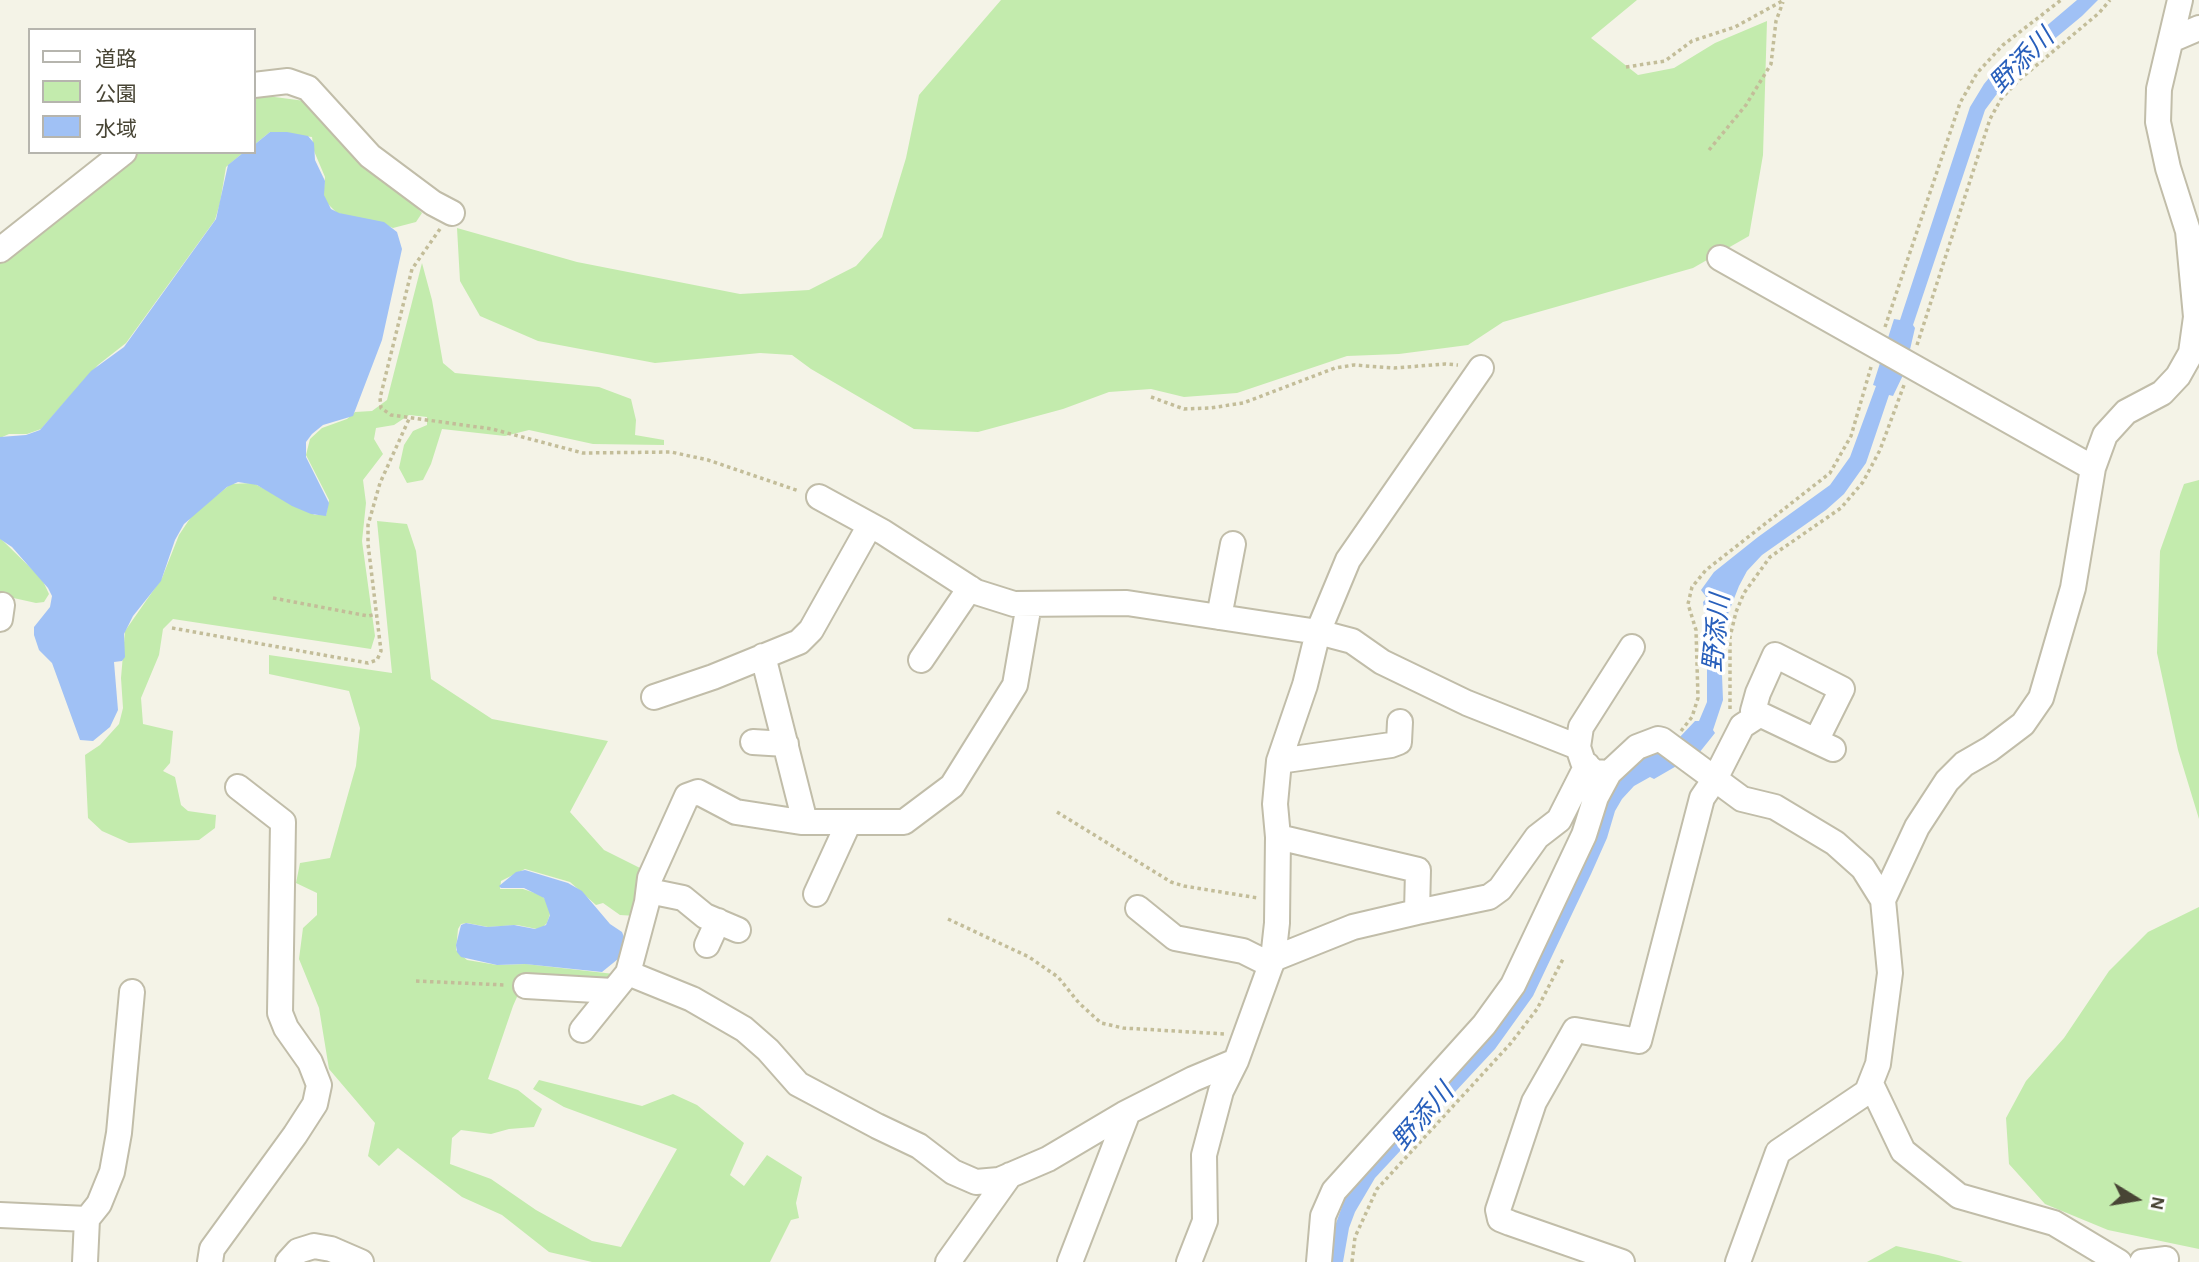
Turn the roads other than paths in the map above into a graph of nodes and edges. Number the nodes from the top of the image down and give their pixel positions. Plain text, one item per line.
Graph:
1 (2180, 0) edge
2 (2199, 28) edge
3 (2171, 40) junction
4 (256, 85) edge
5 (121, 154) edge
6 (452, 213) road end
7 (0, 250) edge
8 (1720, 258) dead end
9 (1481, 368) road end
10 (2093, 468) junction
11 (819, 497) road end
12 (870, 525) junction
13 (1233, 544) dead end
14 (970, 588) junction
15 (1029, 604) junction
16 (1219, 617) junction
17 (1318, 632) junction
18 (1632, 648) dead end
19 (763, 656) junction
20 (922, 660) dead end
21 (654, 697) dead end
22 (1759, 715) junction
23 (1405, 736) dead end
24 (753, 742) dead end
25 (786, 744) junction
26 (1279, 761) junction
27 (1591, 762) junction
28 (1714, 779) junction
29 (238, 787) dead end
30 (805, 822) junction
31 (849, 822) junction
32 (1278, 837) junction
33 (649, 891) junction
34 (816, 894) dead end
35 (1883, 900) junction
36 (1138, 908) dead end
37 (1417, 912) junction
38 (707, 945) dead end
39 (1272, 962) junction
40 (621, 982) junction
41 (526, 986) road end
42 (132, 992) dead end
43 (582, 1030) dead end
44 (1236, 1061) junction
45 (1871, 1084) junction
46 (1128, 1112) junction
47 (1005, 1178) junction
48 (0, 1215) edge
49 (87, 1219) junction
50 (85, 1262) edge
51 (210, 1262) edge
52 (288, 1262) edge
53 (361, 1262) edge
54 (948, 1262) edge
55 (1070, 1262) edge
56 (1189, 1262) edge
57 (1318, 1262) edge
58 (1622, 1262) edge
59 (1738, 1262) edge
60 (2119, 1262) edge

1 - 3 street
2 - 3 street
3 - 10 street
4 - 6 street
5 - 7 street
8 - 10 street
9 - 17 street
10 - 35 street
11 - 12 street
12 - 14 street
12 - 19 street
13 - 16 street
14 - 15 street
14 - 20 street
15 - 16 street
15 - 31 street
16 - 17 street
17 - 26 street
17 - 27 street
18 - 27 street
19 - 21 street
19 - 25 street
22 - 22 street
22 - 28 street
23 - 26 street
24 - 25 street
25 - 30 street
26 - 32 street
27 - 28 street
27 - 37 street
27 - 57 street
28 - 35 street
28 - 58 street
29 - 51 street
30 - 31 street
30 - 33 street
31 - 34 street
32 - 37 street
32 - 39 street
33 - 38 street
33 - 40 street
35 - 45 street
36 - 39 street
37 - 39 street
39 - 44 street
40 - 41 street
40 - 43 street
40 - 47 street
42 - 49 street
44 - 46 street
44 - 56 street
45 - 59 street
45 - 60 street
46 - 47 street
46 - 55 street
47 - 54 street
48 - 49 street
49 - 50 street
52 - 53 street

